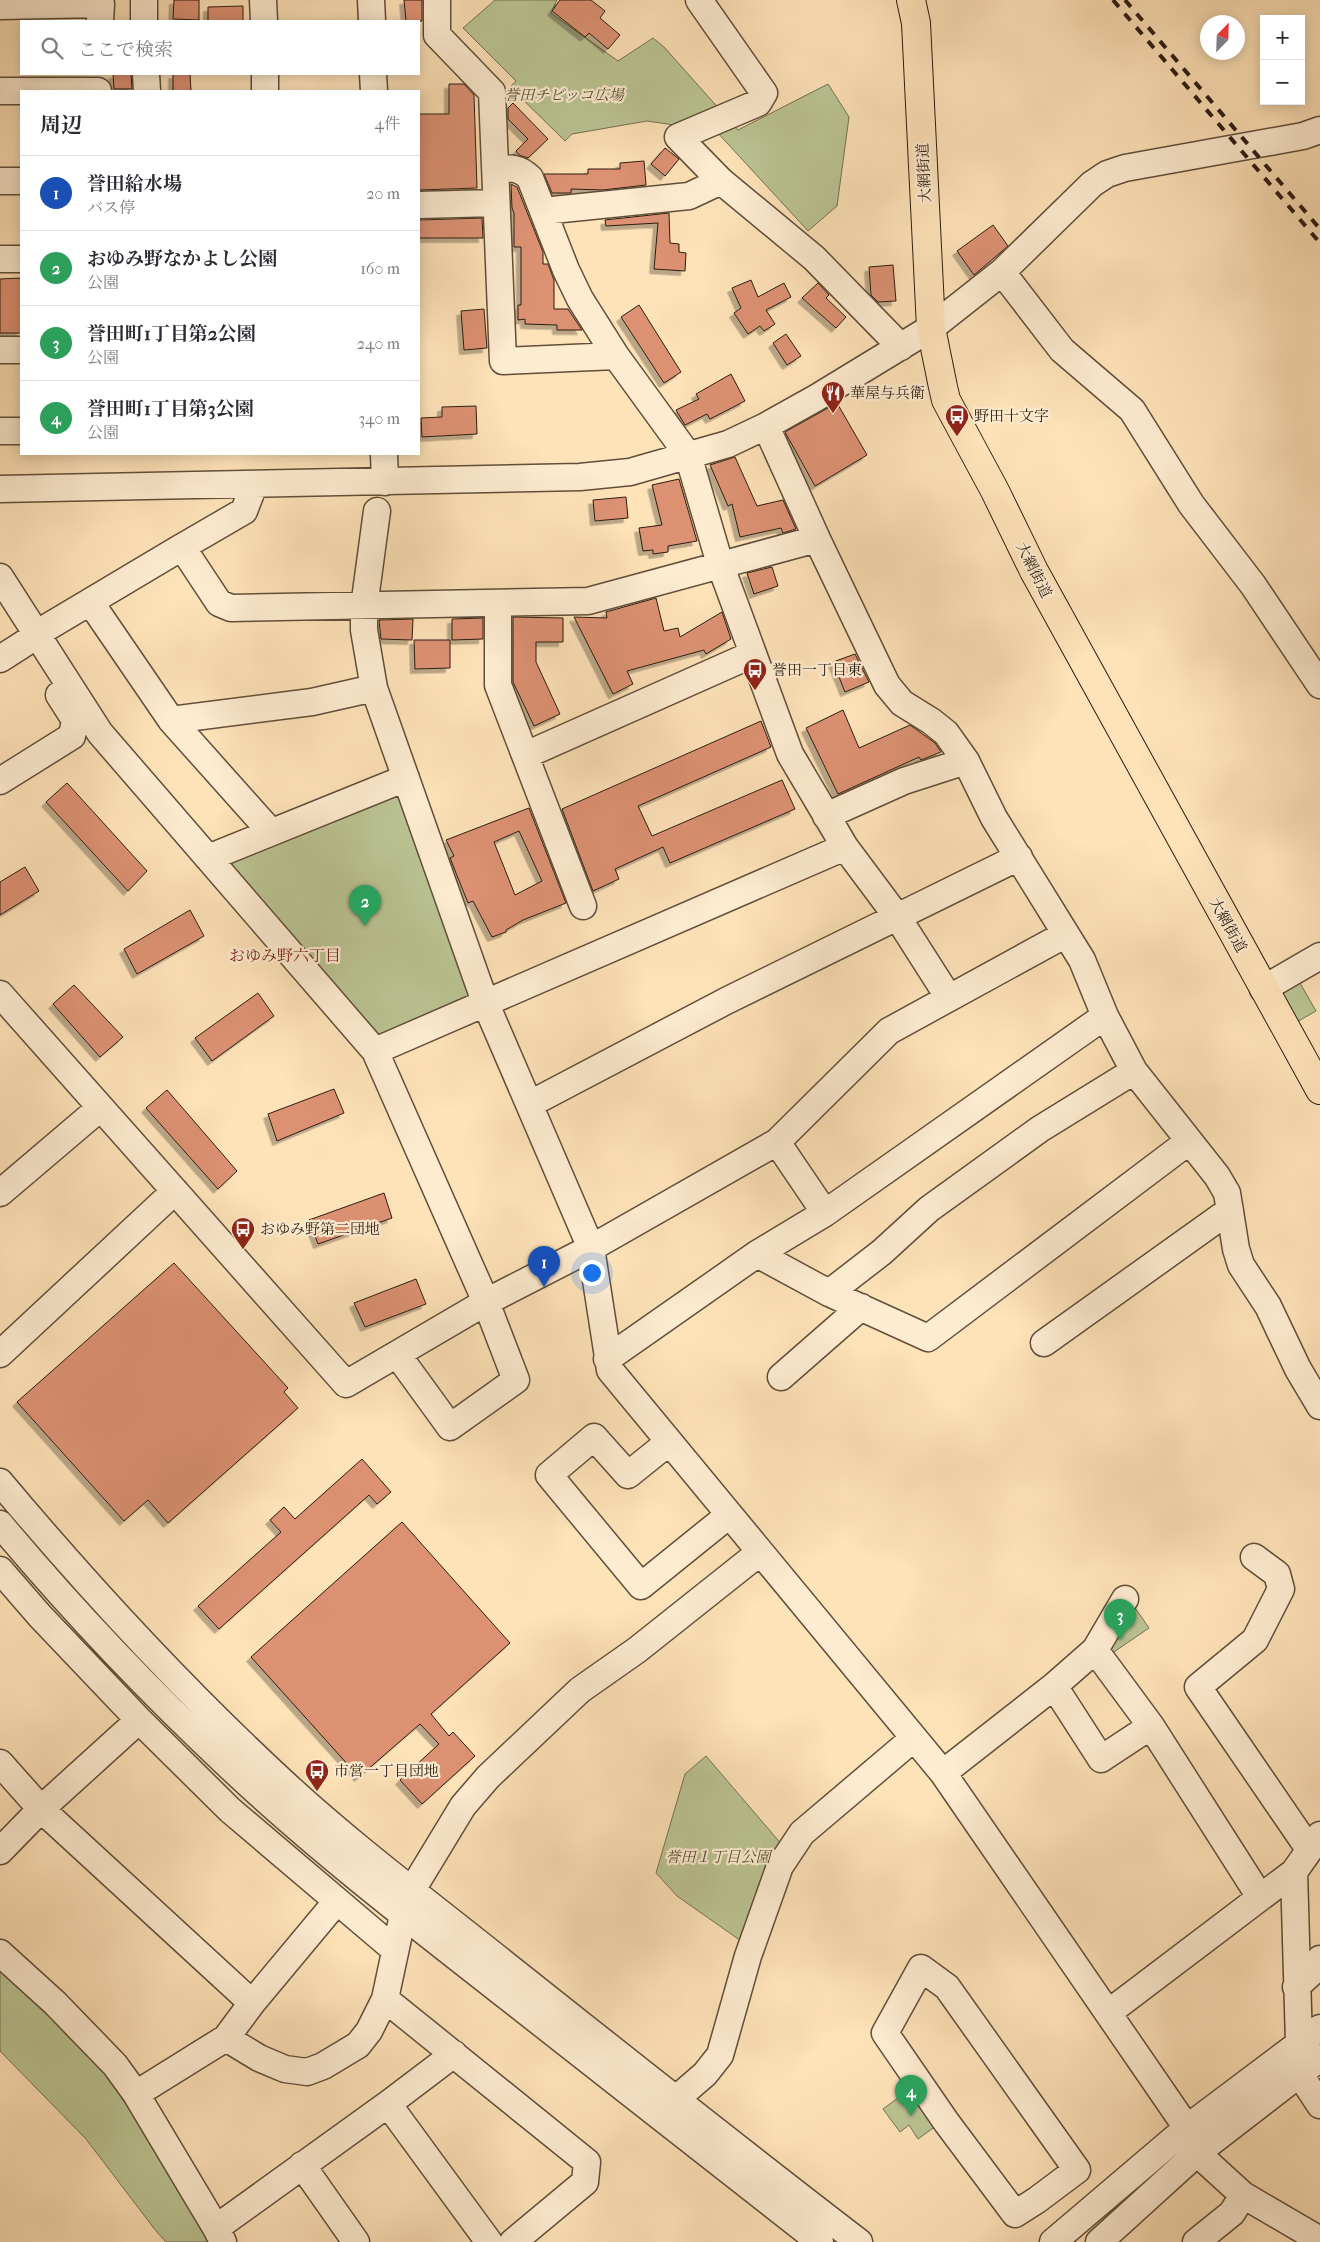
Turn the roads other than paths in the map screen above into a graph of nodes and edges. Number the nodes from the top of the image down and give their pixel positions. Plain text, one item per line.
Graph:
1 (144, 0) edge
2 (264, 0) edge
3 (371, 0) edge
4 (437, 0) edge
5 (699, 0) edge
6 (912, 0) edge
7 (0, 6) edge
8 (100, 20) edge
9 (144, 20) edge
10 (264, 20) edge
11 (372, 20) edge
12 (98, 75) edge
13 (146, 75) edge
14 (265, 75) edge
15 (374, 75) edge
16 (98, 90) edge
17 (147, 90) edge
18 (265, 90) edge
19 (374, 90) edge
20 (0, 91) edge
21 (20, 91) edge
22 (1320, 130) edge
23 (496, 169) junction
24 (20, 180) edge
25 (0, 181) edge
26 (721, 181) junction
27 (496, 203) junction
28 (420, 205) edge
29 (543, 211) junction
30 (0, 259) edge
31 (20, 259) edge
32 (1002, 272) junction
33 (931, 328) junction
34 (901, 347) junction
35 (0, 350) edge
36 (20, 350) edge
37 (616, 356) junction
38 (766, 426) junction
39 (0, 431) edge
40 (20, 431) edge
41 (384, 455) edge
42 (688, 455) junction
43 (385, 482) junction
44 (254, 485) junction
45 (0, 489) edge
46 (377, 511) dead end
47 (817, 539) junction
48 (182, 547) junction
49 (720, 564) junction
50 (0, 577) edge
51 (90, 603) junction
52 (498, 603) junction
53 (0, 605) edge
54 (364, 607) junction
55 (31, 639) junction
56 (753, 654) junction
57 (0, 659) edge
58 (1320, 685) edge
59 (374, 688) junction
60 (171, 720) junction
61 (526, 754) junction
62 (966, 761) junction
63 (406, 778) junction
64 (0, 780) edge
65 (826, 816) junction
66 (270, 831) junction
67 (845, 846) junction
68 (1019, 857) junction
69 (208, 858) junction
70 (583, 906) dead end
71 (898, 918) junction
72 (1066, 934) junction
73 (1320, 956) edge
74 (1263, 989) junction
75 (0, 994) edge
76 (949, 998) junction
77 (484, 1002) junction
78 (1105, 1016) junction
79 (375, 1051) junction
80 (1134, 1071) junction
81 (1320, 1090) edge
82 (530, 1104) junction
83 (100, 1108) junction
84 (777, 1142) junction
85 (1188, 1142) junction
86 (2, 1188) edge
87 (175, 1191) junction
88 (1230, 1210) junction
89 (825, 1213) junction
90 (591, 1248) junction
91 (757, 1254) junction
92 (829, 1293) junction
93 (486, 1302) junction
94 (861, 1307) junction
95 (1044, 1343) dead end
96 (0, 1354) edge
97 (397, 1354) junction
98 (607, 1359) junction
99 (781, 1377) dead end
100 (1320, 1406) edge
101 (669, 1442) junction
102 (0, 1482) edge
103 (729, 1515) junction
104 (0, 1524) edge
105 (759, 1553) junction
106 (1254, 1557) dead end
107 (0, 1570) edge
108 (1125, 1599) dead end
109 (1095, 1650) junction
110 (1054, 1686) junction
111 (139, 1720) junction
112 (1151, 1726) junction
113 (914, 1738) junction
114 (0, 1763) edge
115 (943, 1773) junction
116 (42, 1809) junction
117 (1315, 1842) edge
118 (0, 1850) edge
119 (1294, 1872) junction
120 (412, 1890) junction
121 (1260, 1897) junction
122 (337, 1901) junction
123 (403, 1915) junction
124 (395, 1950) junction
125 (0, 1953) edge
126 (1320, 1959) edge
127 (1296, 1987) junction
128 (385, 1999) junction
129 (252, 2003) junction
130 (1108, 2013) junction
131 (1320, 2028) edge
132 (226, 2038) junction
133 (1299, 2043) junction
134 (454, 2054) junction
135 (1320, 2058) edge
136 (1299, 2073) junction
137 (136, 2094) junction
138 (675, 2100) junction
139 (388, 2104) junction
140 (1320, 2105) edge
141 (1187, 2128) junction
142 (1197, 2153) junction
143 (302, 2165) junction
144 (1243, 2195) junction
145 (1037, 2200) junction
146 (219, 2235) edge
147 (1058, 2237) edge
148 (1320, 2240) edge
149 (356, 2242) edge
150 (489, 2242) edge
151 (513, 2242) edge
152 (820, 2242) edge
153 (859, 2242) edge
154 (1099, 2242) edge
155 (1196, 2242) edge

1 - 9 street
2 - 10 street
3 - 11 street
4 - 23 street
5 - 26 street
6 - 33 main road, 大網街道
7 - 8 street
12 - 16 street
13 - 17 street
14 - 18 street
15 - 19 street
20 - 21 street
22 - 32 street
23 - 27 street
23 - 29 street
24 - 25 street
26 - 29 street
26 - 34 street
27 - 28 street
27 - 37 street
29 - 37 street
30 - 31 street
32 - 33 street
32 - 58 street
33 - 34 street
33 - 74 main road, 大網街道
34 - 38 street
35 - 36 street
37 - 42 street
38 - 42 street
38 - 47 street
39 - 40 street
41 - 43 street
42 - 43 street
42 - 49 street
43 - 44 street
44 - 45 street
44 - 48 street
46 - 54 street
47 - 49 street
47 - 62 street
48 - 51 street
48 - 54 street
49 - 52 street
49 - 56 street
50 - 55 street
51 - 55 street
51 - 60 street
52 - 54 street
52 - 61 street
53 - 55 street
54 - 59 street
55 - 57 street
55 - 64 street
55 - 69 street
56 - 61 street
56 - 65 street
59 - 60 street
59 - 63 street
60 - 66 street
61 - 70 street
62 - 65 street
62 - 68 street
63 - 66 street
63 - 77 street
65 - 67 street
66 - 69 street
67 - 71 street
67 - 77 street
68 - 71 street
68 - 72 street
69 - 79 street
71 - 76 street
71 - 82 street
72 - 76 street
72 - 78 street
73 - 74 street
74 - 81 main road, 大網街道
75 - 83 street
76 - 84 street
77 - 79 street
77 - 82 street
78 - 80 street
78 - 89 street
79 - 93 street
80 - 85 street
80 - 92 street
82 - 90 street
83 - 86 street
83 - 87 street
84 - 89 street
84 - 90 street
85 - 88 street
85 - 94 street
87 - 96 street
87 - 97 street
88 - 95 street
88 - 100 street
89 - 91 street
90 - 93 street
90 - 98 street
91 - 92 street
91 - 98 street
92 - 94 street
93 - 97 street
93 - 97 street
94 - 99 street
98 - 101 street
101 - 103 street
101 - 103 street
102 - 120 street
103 - 105 street
104 - 123 street
105 - 113 street
105 - 120 street
106 - 117 street
107 - 111 street
108 - 109 street
109 - 110 street
109 - 112 street
110 - 112 street
110 - 115 street
111 - 116 street
111 - 122 street
112 - 121 street
113 - 115 street
113 - 138 street
114 - 116 street
115 - 130 street
116 - 118 street
116 - 129 street
117 - 119 street
119 - 121 street
119 - 127 street
120 - 123 street
120 - 138 street
121 - 130 street
122 - 124 street
122 - 129 street
123 - 124 street
123 - 152 street
124 - 128 street
125 - 137 street
126 - 127 street
127 - 133 street
128 - 132 street
128 - 134 street
129 - 132 street
130 - 141 street
131 - 133 street
132 - 137 street
133 - 141 street
134 - 139 street
134 - 151 street
135 - 136 street
136 - 140 street
136 - 142 street
137 - 146 street
138 - 153 street
139 - 143 street
139 - 150 street
141 - 147 street
142 - 144 street
142 - 154 street
143 - 146 street
143 - 149 street
144 - 148 street
144 - 155 street
145 - 145 street
145 - 147 street

